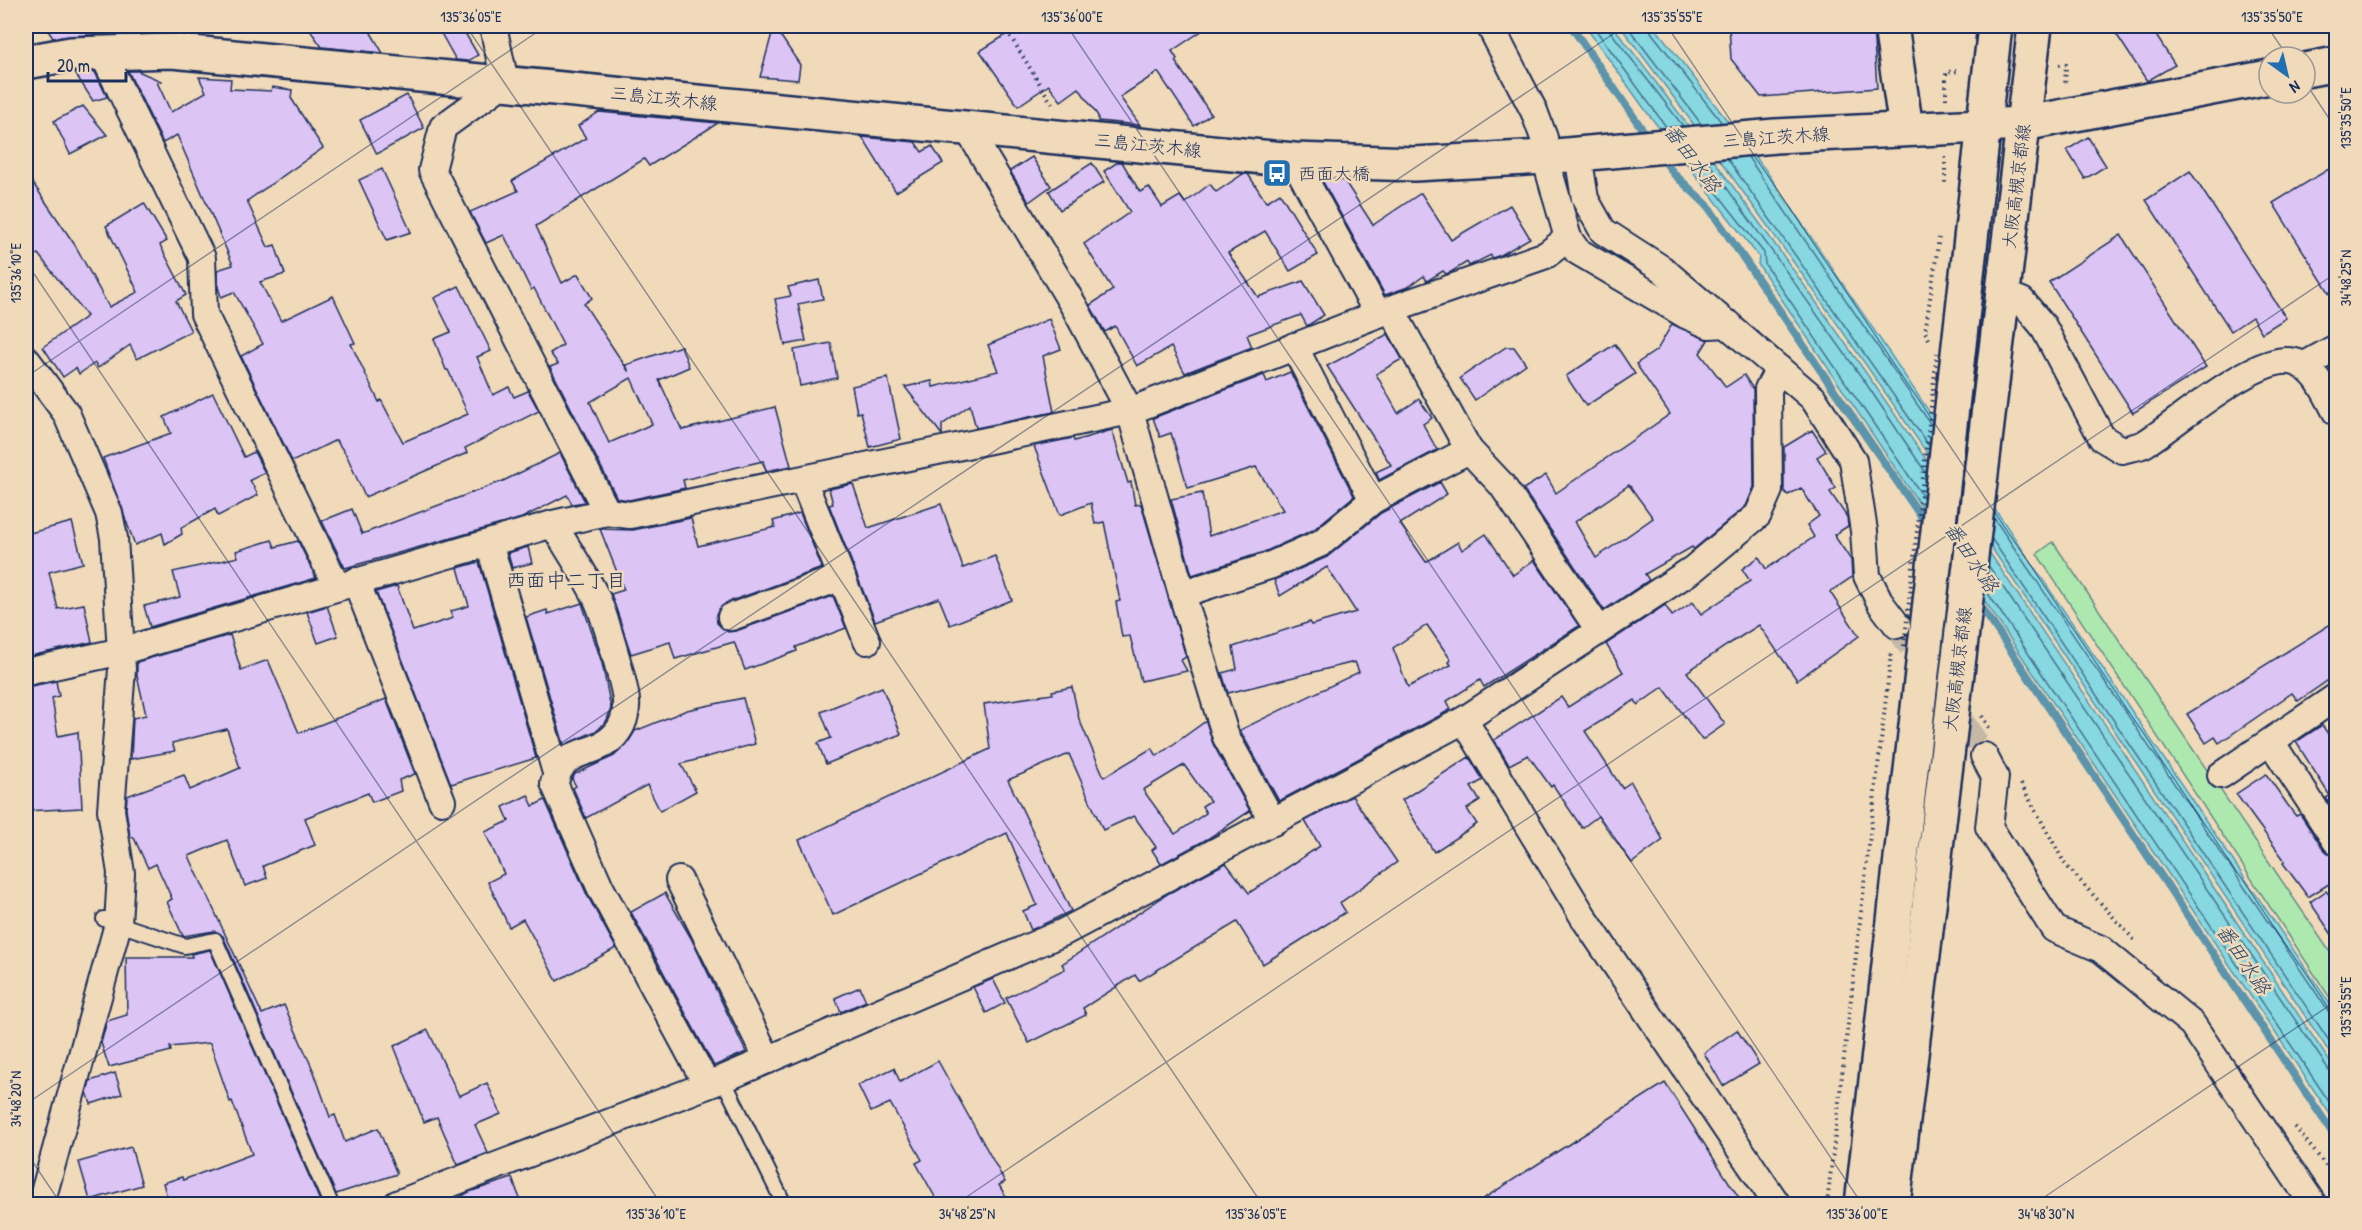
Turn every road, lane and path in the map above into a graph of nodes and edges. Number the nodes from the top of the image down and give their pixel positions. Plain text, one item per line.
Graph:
1 (493, 26) edge
2 (1004, 26) edge
3 (1490, 26) edge
4 (1891, 26) edge
5 (1995, 26) edge
6 (2035, 26) edge
7 (102, 51) junction
8 (26, 63) edge
9 (2066, 64) dead end
10 (2337, 64) edge
11 (2317, 68) edge
12 (1946, 72) dead end
13 (2257, 79) edge
14 (505, 82) junction
15 (2065, 93) dead end
16 (1946, 101) dead end
17 (2023, 124) junction
18 (1985, 125) junction
19 (967, 128) junction
20 (1906, 129) junction
21 (1073, 138) junction
22 (1578, 154) junction
23 (1545, 157) junction
24 (1294, 160) junction
25 (1945, 172) dead end
26 (1946, 195) dead end
27 (1940, 229) dead end
28 (1568, 238) junction
29 (2004, 294) junction
30 (1385, 311) junction
31 (1729, 324) junction
32 (1294, 346) junction
33 (2337, 348) edge
34 (26, 359) edge
35 (2303, 366) junction
36 (1779, 369) junction
37 (1130, 411) junction
38 (2337, 412) edge
39 (1469, 450) junction
40 (803, 480) junction
41 (1373, 500) junction
42 (607, 512) junction
43 (553, 524) junction
44 (489, 543) junction
45 (842, 577) junction
46 (346, 584) junction
47 (1182, 594) junction
48 (731, 618) dead end
49 (1599, 630) junction
50 (1901, 636) junction
51 (867, 641) dead end
52 (122, 651) junction
53 (26, 672) edge
54 (2337, 697) edge
55 (1464, 720) junction
56 (2271, 742) junction
57 (1984, 756) tunnel mouth
58 (2222, 775) dead end
59 (556, 776) junction
60 (442, 801) dead end
61 (1273, 822) junction
62 (2337, 841) edge
63 (679, 880) dead end
64 (111, 921) junction
65 (768, 1060) junction
66 (715, 1082) junction
67 (41, 1204) edge
68 (331, 1204) edge
69 (397, 1204) edge
70 (784, 1204) edge
71 (1778, 1204) edge
72 (1827, 1204) edge
73 (1862, 1204) edge
74 (1893, 1204) edge
75 (2313, 1204) edge

1 - 14 street
2 - 21 path
3 - 23 street
4 - 20 main road
5 - 18 main road, 大阪高槻京都線
6 - 17 main road, 大阪高槻京都線
7 - 8 main road, 三島江茨木線
7 - 14 main road, 三島江茨木線
7 - 46 street
9 - 15 path
10 - 11 main road
12 - 16 path
13 - 17 main road, 三島江茨木線
14 - 19 main road, 三島江茨木線
14 - 42 street
17 - 18 main road, 三島江茨木線
17 - 29 main road, 大阪高槻京都線
18 - 20 main road, 三島江茨木線
18 - 73 main road, 大阪高槻京都線
19 - 21 main road, 三島江茨木線
19 - 37 street
20 - 22 main road, 三島江茨木線
21 - 24 main road, 三島江茨木線
22 - 23 main road, 三島江茨木線
22 - 31 street
23 - 24 main road, 三島江茨木線
23 - 28 street
24 - 30 street
25 - 26 path
27 - 50 path, bridge
28 - 30 street
28 - 31 street
29 - 35 street
29 - 74 main road, 大阪高槻京都線
30 - 32 street
30 - 39 street
31 - 36 street
32 - 37 street
32 - 41 street
33 - 35 street
34 - 52 street
35 - 38 street
36 - 49 street
36 - 50 street
37 - 40 street
37 - 47 street
39 - 41 street
39 - 49 street
40 - 42 street
40 - 45 street
41 - 47 street
42 - 43 street
43 - 44 street
43 - 59 street
44 - 46 street
44 - 59 street
45 - 48 street
45 - 51 street
46 - 52 street
46 - 60 street
47 - 61 street
49 - 55 street
50 - 72 path
52 - 53 street
52 - 64 street
54 - 56 street
55 - 61 street
55 - 71 street
56 - 58 street
56 - 62 street
57 - 75 street
59 - 66 street
61 - 65 street
63 - 65 street
64 - 67 street
64 - 68 lane
65 - 66 street
66 - 69 street
66 - 70 lane

